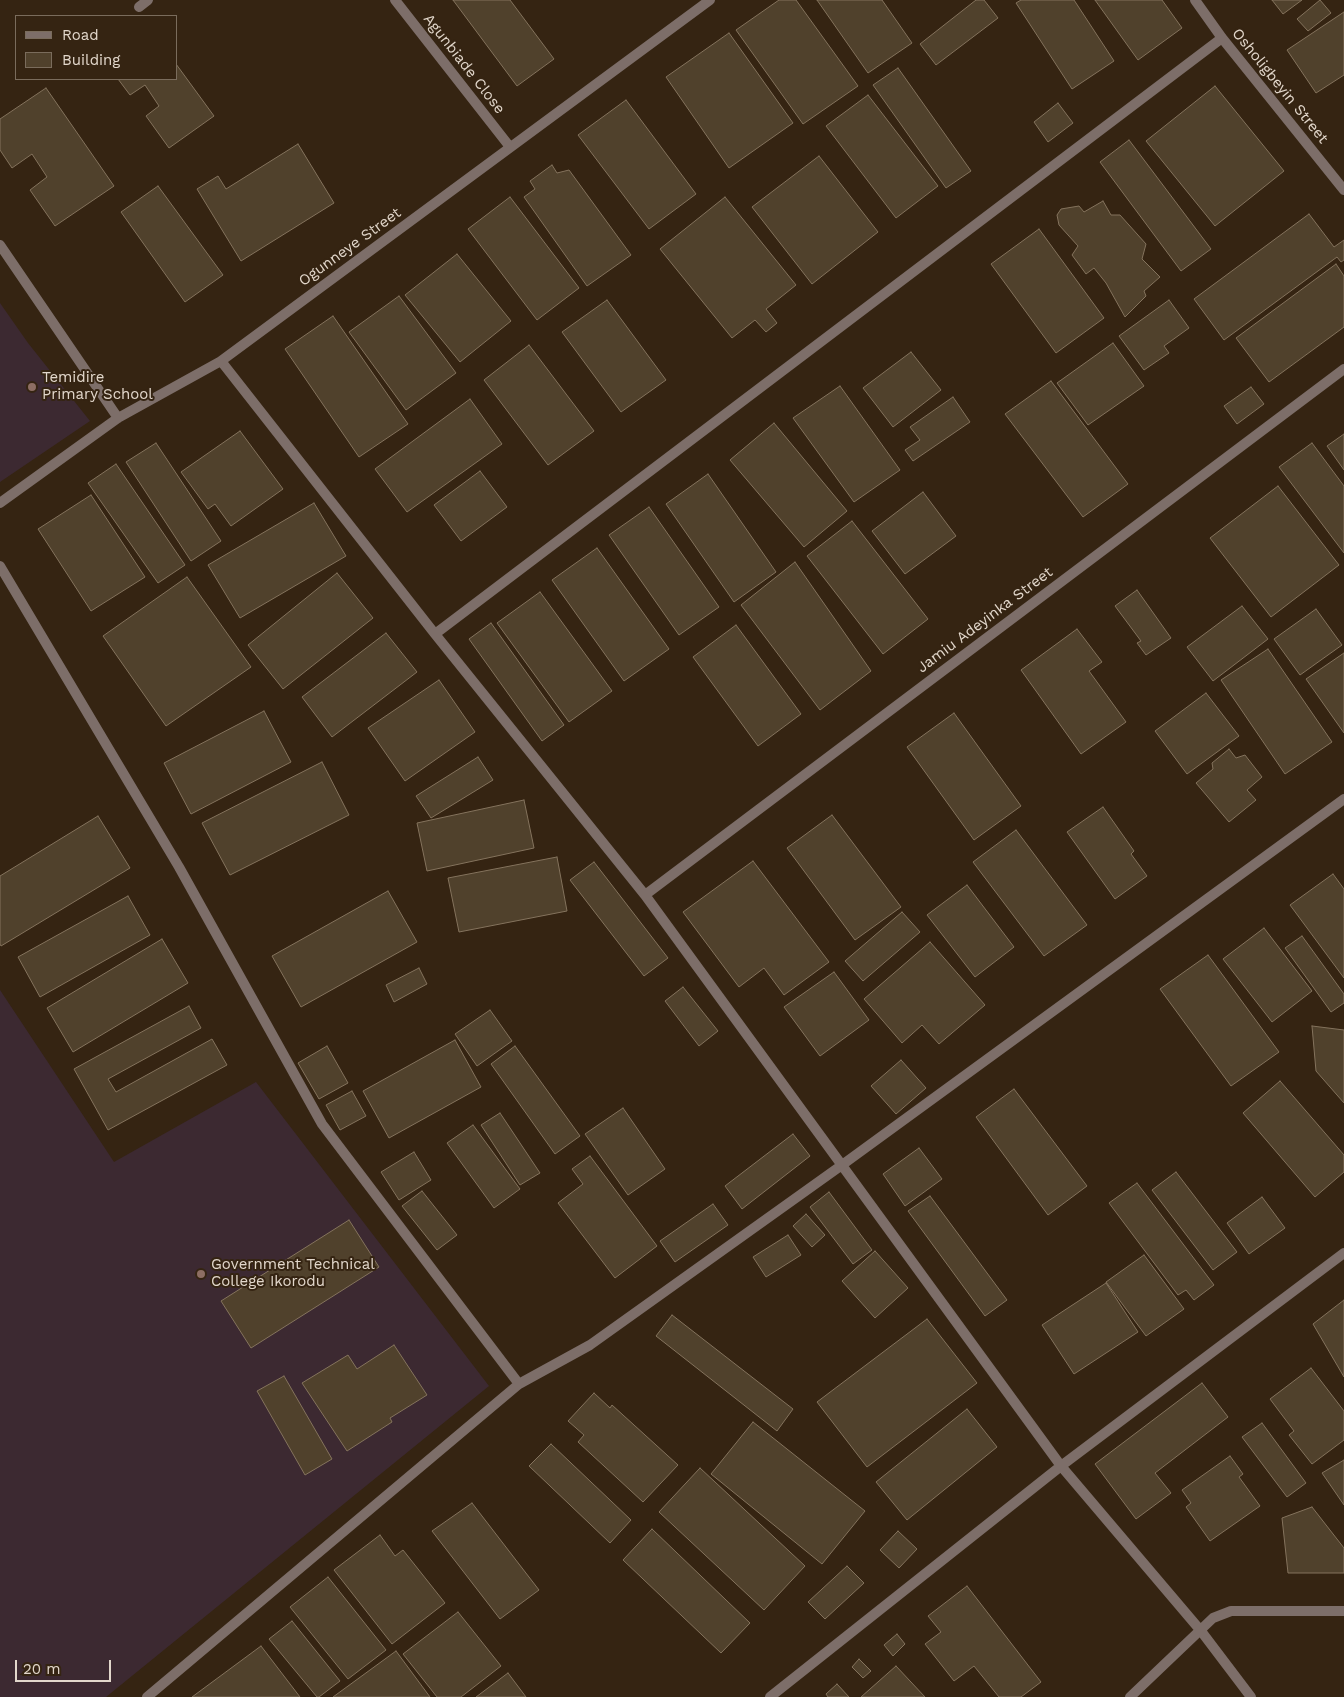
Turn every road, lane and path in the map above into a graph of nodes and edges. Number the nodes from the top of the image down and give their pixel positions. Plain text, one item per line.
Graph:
1 (148, 0) edge
2 (395, 0) edge
3 (710, 0) edge
4 (1196, 0) edge
5 (139, 7) dead end
6 (1222, 38) junction
7 (510, 147) junction
8 (1344, 190) edge
9 (0, 245) edge
10 (221, 361) junction
11 (1344, 369) edge
12 (118, 418) junction
13 (0, 504) edge
14 (0, 566) edge
15 (435, 634) junction
16 (1344, 798) edge
17 (645, 894) junction
18 (842, 1165) junction
19 (1344, 1253) edge
20 (519, 1384) junction
21 (1061, 1466) junction
22 (1344, 1611) edge
23 (1201, 1631) junction
24 (147, 1697) edge
25 (770, 1697) edge
26 (1130, 1697) edge
27 (1251, 1697) edge

1 - 5 street
2 - 7 street, Agunbiade Close
3 - 7 street, Ogunneye Street
4 - 6 street, Osholigbeyin Street
6 - 8 street, Osholigbeyin Street
6 - 15 street
7 - 10 street, Ogunneye Street
9 - 12 street
10 - 12 street, Ogunneye Street
10 - 15 street
11 - 17 street, Jamiu Adeyinka Street
12 - 13 street, Ogunneye Street
14 - 20 street
15 - 17 street
16 - 18 street
17 - 18 street
18 - 20 street
18 - 21 street
19 - 21 street
20 - 24 street
21 - 23 street
21 - 25 street
22 - 23 street
23 - 26 street
23 - 27 street

